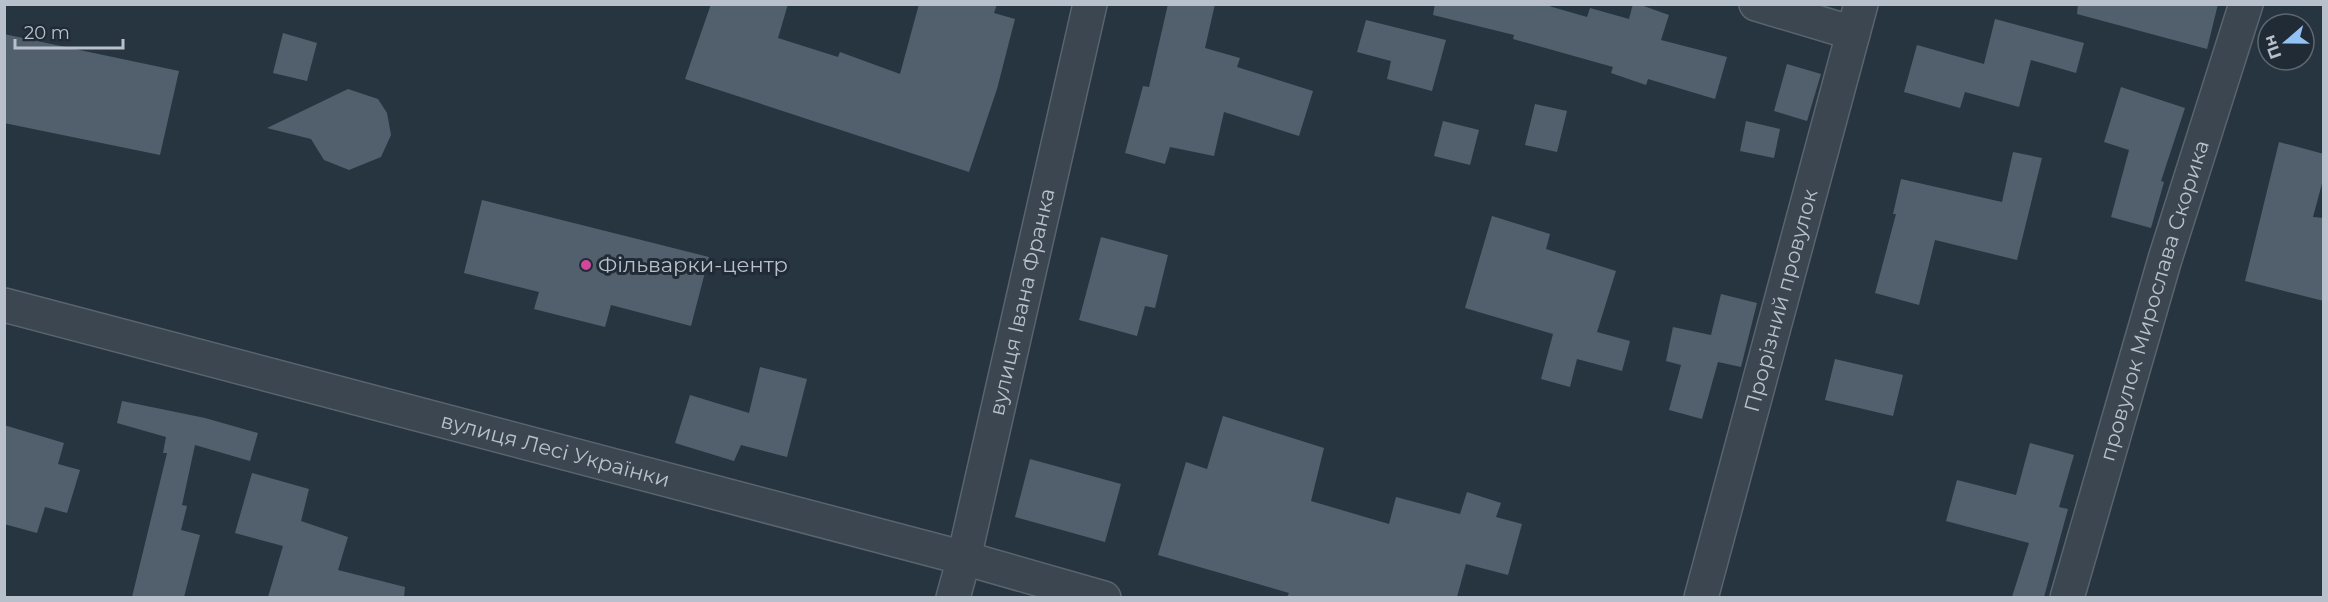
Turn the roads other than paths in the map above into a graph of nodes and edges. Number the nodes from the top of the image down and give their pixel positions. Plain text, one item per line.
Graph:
1 (1090, 4) edge
2 (1756, 4) edge
3 (2246, 4) edge
4 (1857, 19) edge
5 (4, 305) edge
6 (964, 558) junction
7 (952, 597) edge
8 (1104, 597) edge
9 (1701, 597) edge
10 (2067, 597) edge

1 - 6 street, вулиця Івана Франка
2 - 4 street
3 - 10 street, провулок Мирослава Скорика
4 - 9 street, Прорізний провулок
5 - 6 street, вулиця Лесі Українки
6 - 7 street, вулиця Івана Франка
6 - 8 street, вулиця Лесі Українки

